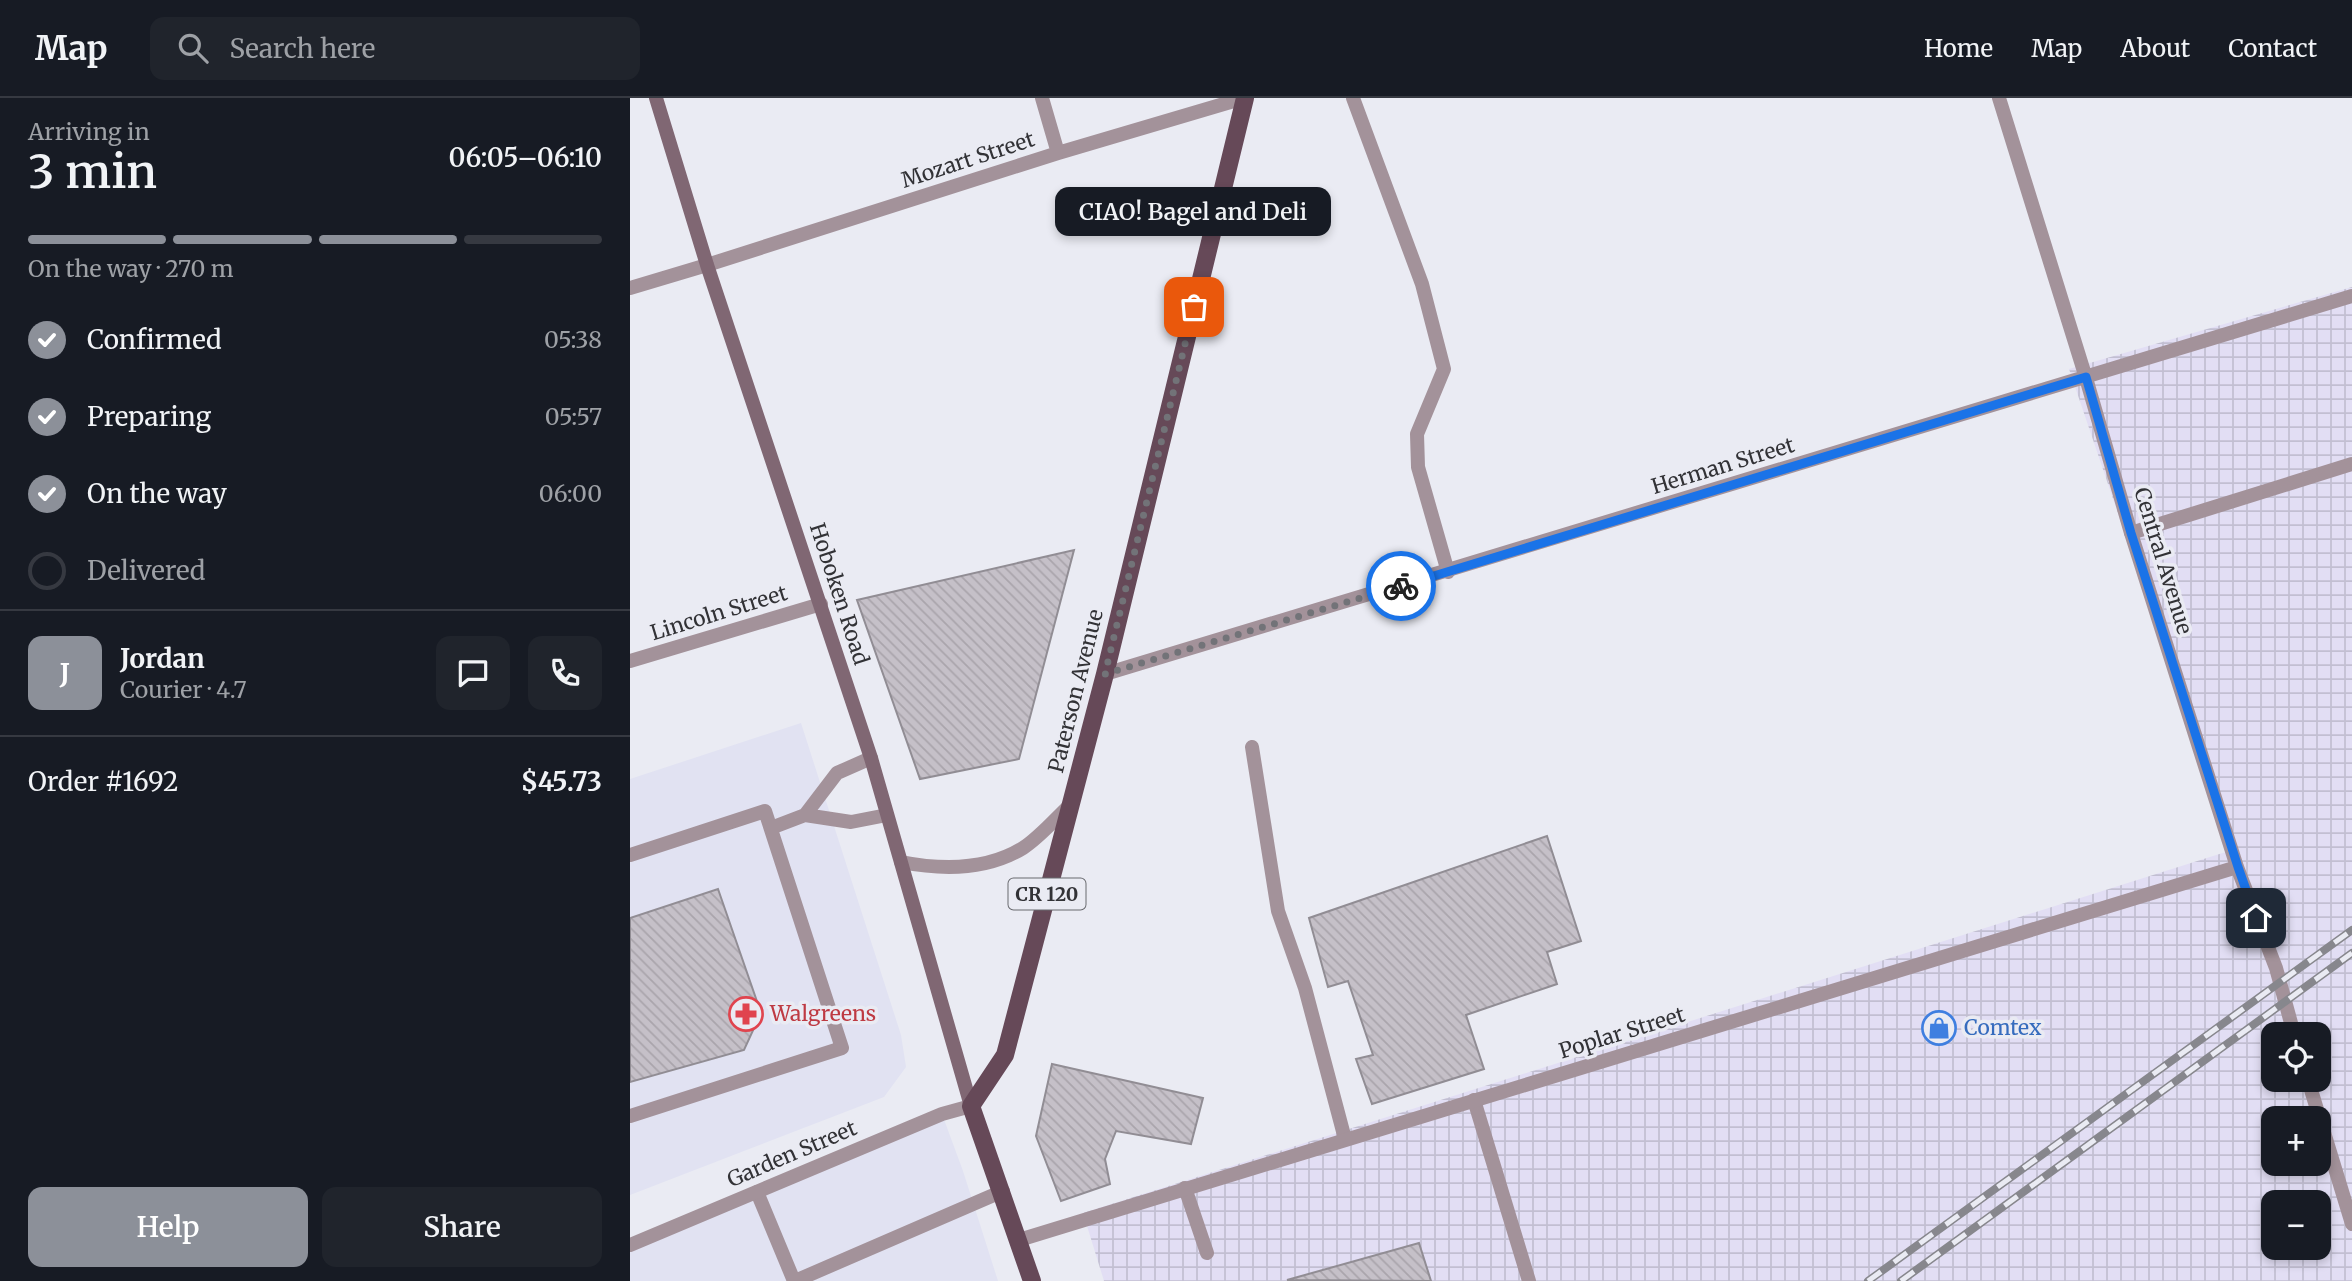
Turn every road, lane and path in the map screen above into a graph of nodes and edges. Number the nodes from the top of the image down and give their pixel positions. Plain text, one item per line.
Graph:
1 (656, 98) edge
2 (1042, 98) edge
3 (1245, 98) edge
4 (1353, 98) edge
5 (1999, 98) edge
6 (1059, 153) junction
7 (707, 265) junction
8 (630, 288) edge
9 (2352, 296) edge
10 (2086, 377) junction
11 (2352, 464) edge
12 (2131, 533) junction
13 (1448, 572) junction
14 (821, 604) junction
15 (630, 661) edge
16 (1105, 674) junction
17 (1252, 747) dead end
18 (871, 758) junction
19 (1071, 804) junction
20 (805, 815) junction
21 (887, 815) junction
22 (771, 828) junction
23 (630, 856) edge
24 (901, 862) junction
25 (2238, 867) junction
26 (2291, 1022) edge
27 (2312, 1092) edge
28 (1474, 1100) junction
29 (971, 1106) junction
30 (630, 1116) edge
31 (1345, 1139) junction
32 (1185, 1188) junction
33 (1003, 1191) junction
34 (757, 1192) junction
35 (2352, 1224) edge
36 (1019, 1240) junction
37 (630, 1245) edge
38 (1207, 1252) dead end
39 (794, 1281) edge
40 (1032, 1281) edge
41 (1530, 1281) edge

1 - 7 street, Hoboken Road
2 - 6 street
3 - 6 street, Mozart Street
3 - 16 main road, Paterson Avenue / CR 120
4 - 13 street
5 - 10 street, Central Avenue
6 - 7 street, Mozart Street
7 - 8 street, Mozart Street
7 - 14 street, Hoboken Road
9 - 10 street, Herman Street
10 - 12 street, Central Avenue
10 - 13 street, Herman Street
11 - 12 street
12 - 25 street, Central Avenue
13 - 16 street, Herman Street
14 - 15 street, Lincoln Street
14 - 18 street, Hoboken Road
16 - 19 main road, Paterson Avenue / CR 120
17 - 31 street
18 - 20 street
18 - 21 street, Hoboken Road
19 - 24 street
19 - 29 main road, Paterson Avenue / CR 120
20 - 21 street
20 - 22 street
21 - 24 street, Hoboken Road
22 - 23 street
22 - 30 street
24 - 29 street, Hoboken Road
25 - 26 street, Central Avenue
25 - 28 street, Poplar Street
27 - 35 street
28 - 31 street, Poplar Street
28 - 41 street
29 - 33 main road
29 - 34 street, Garden Street
31 - 32 street, Poplar Street
32 - 36 street, Poplar Street
32 - 38 street
33 - 36 main road
33 - 39 street
34 - 37 street, Garden Street
34 - 39 street
36 - 40 main road

